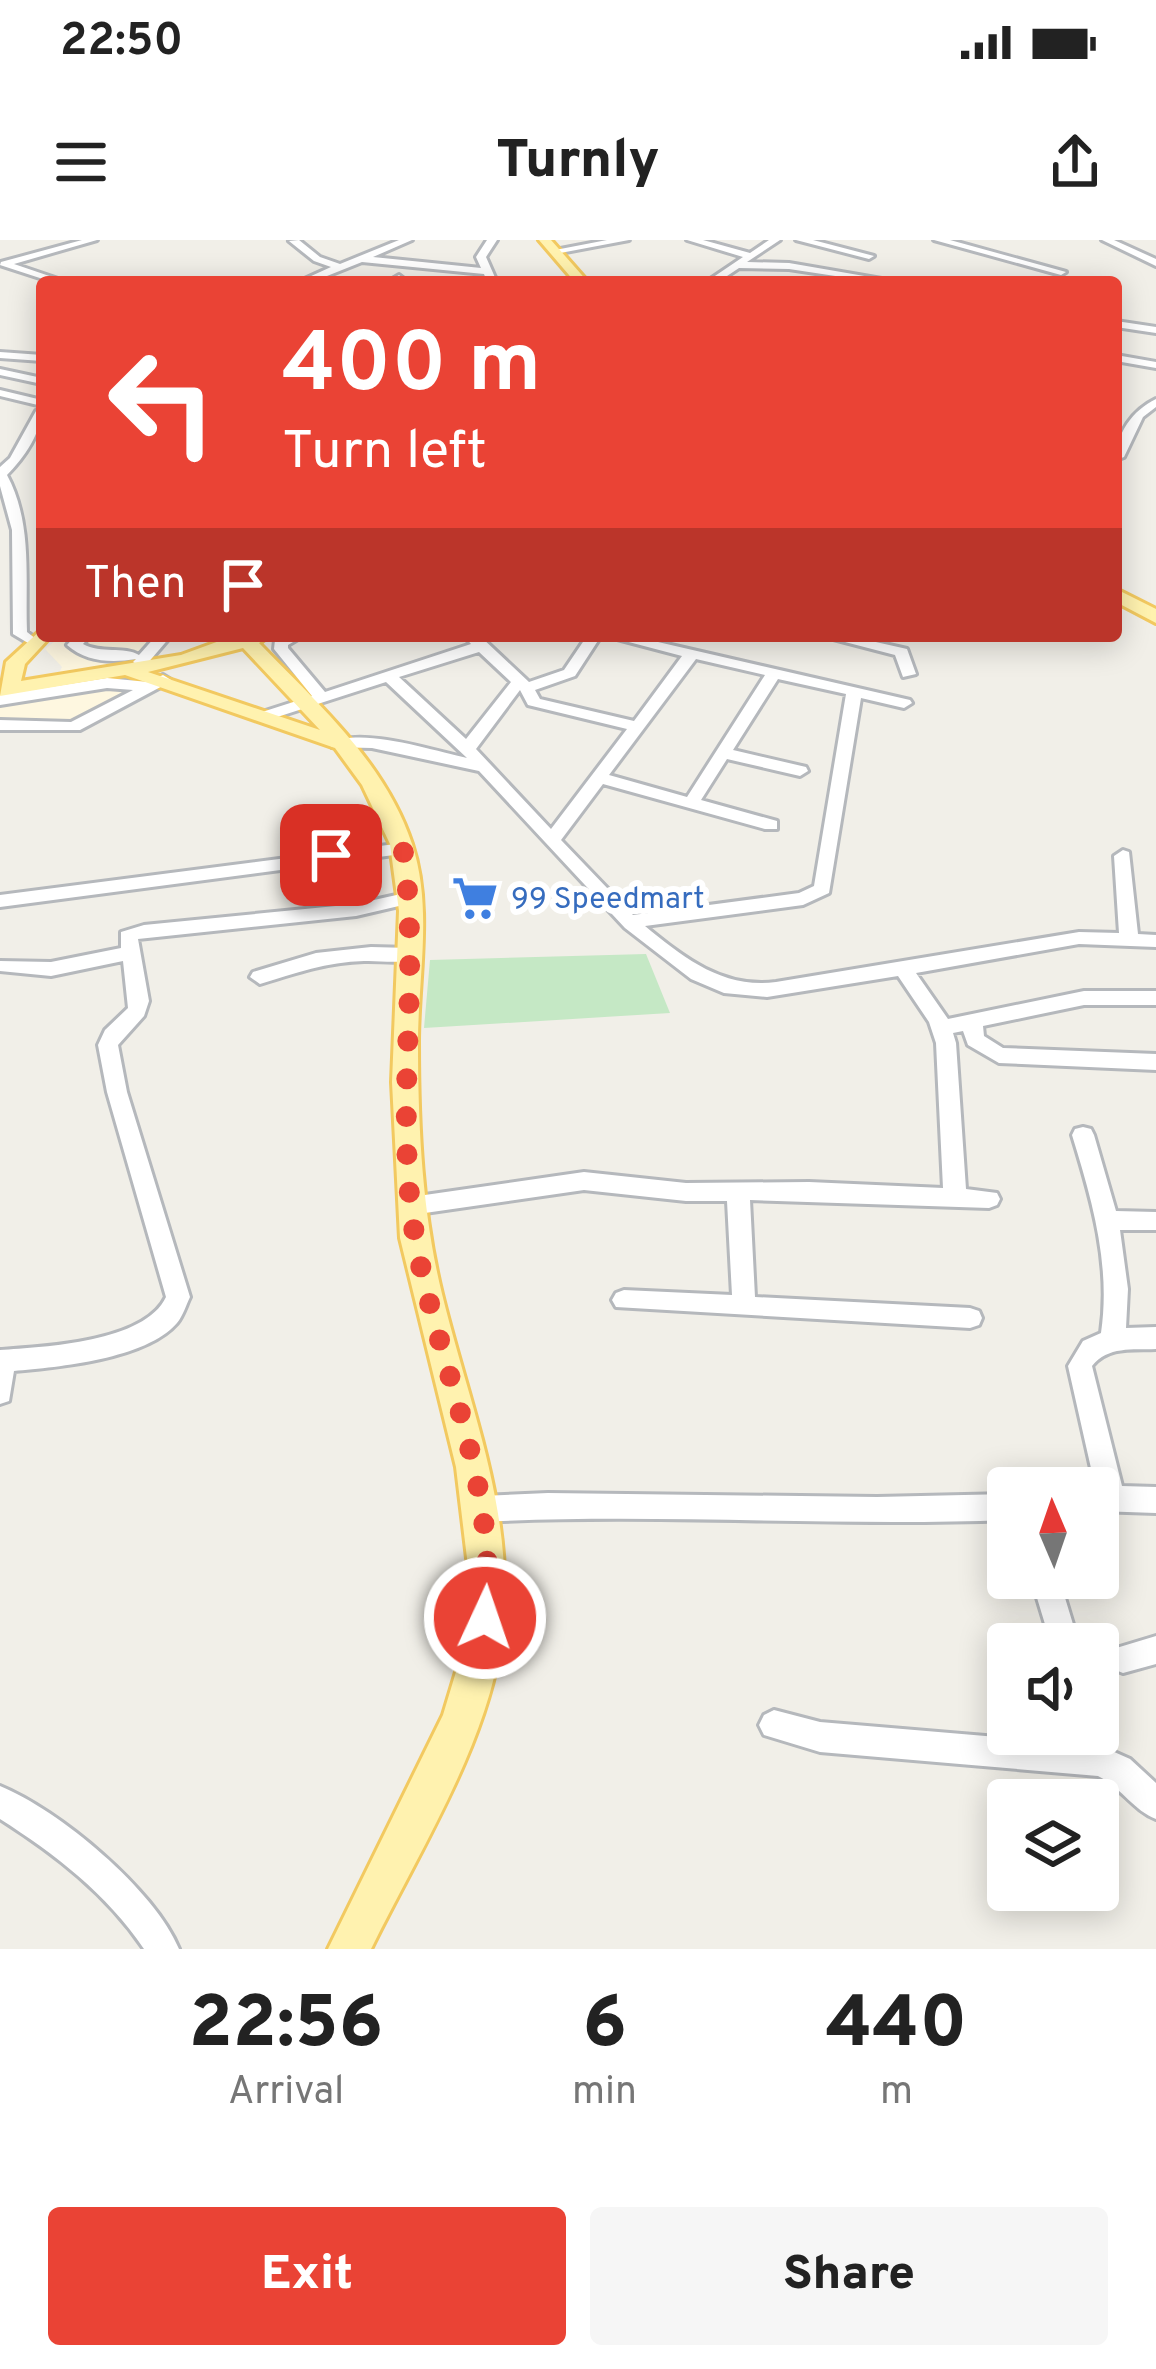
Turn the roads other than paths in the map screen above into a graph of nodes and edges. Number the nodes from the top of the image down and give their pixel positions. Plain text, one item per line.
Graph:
1 (92, 240) edge
2 (407, 240) edge
3 (492, 240) edge
4 (624, 240) edge
5 (692, 240) edge
6 (774, 240) edge
7 (801, 240) edge
8 (939, 240) edge
9 (1106, 240) edge
10 (293, 241) edge
11 (550, 246) edge
12 (751, 253) junction
13 (831, 254) dead end
14 (869, 256) dead end
15 (792, 258) dead end
16 (363, 259) junction
17 (2, 263) edge
18 (1156, 263) edge
19 (738, 265) junction
20 (342, 268) junction
21 (484, 271) junction
22 (1061, 272) dead end
23 (43, 276) edge
24 (326, 276) edge
25 (488, 276) edge
26 (577, 276) edge
27 (721, 276) edge
28 (854, 276) edge
29 (1122, 325) edge
30 (1156, 330) edge
31 (0, 355) edge
32 (36, 358) edge
33 (1122, 359) edge
34 (1156, 365) edge
35 (0, 372) edge
36 (36, 379) edge
37 (0, 393) edge
38 (1156, 402) edge
39 (36, 405) edge
40 (36, 419) edge
41 (1130, 428) edge
42 (0, 474) edge
43 (22, 578) junction
44 (0, 582) edge
45 (1122, 597) edge
46 (1156, 617) edge
47 (77, 642) edge
48 (156, 642) edge
49 (227, 642) edge
50 (238, 642) edge
51 (254, 642) edge
52 (282, 642) edge
53 (465, 642) edge
54 (466, 642) edge
55 (476, 642) edge
56 (590, 642) edge
57 (639, 642) edge
58 (856, 642) edge
59 (50, 650) edge
60 (692, 654) junction
61 (136, 658) junction
62 (113, 672) junction
63 (774, 674) junction
64 (908, 674) dead end
65 (389, 676) junction
66 (3, 684) edge
67 (157, 684) junction
68 (523, 685) junction
69 (854, 692) junction
70 (314, 696) junction
71 (904, 703) dead end
72 (265, 716) junction
73 (0, 725) edge
74 (636, 726) junction
75 (338, 744) junction
76 (466, 750) junction
77 (723, 753) junction
78 (485, 767) junction
79 (800, 771) dead end
80 (600, 778) junction
81 (691, 803) junction
82 (771, 825) dead end
83 (552, 840) junction
84 (403, 849) junction
85 (1123, 856) dead end
86 (410, 898) junction
87 (0, 901) edge
88 (633, 922) junction
89 (1129, 937) junction
90 (1156, 941) edge
91 (128, 953) junction
92 (410, 955) junction
93 (4, 965) dead end
94 (903, 969) junction
95 (260, 977) dead end
96 (1156, 998) edge
97 (972, 1023) junction
98 (943, 1036) junction
99 (999, 1055) junction
100 (1156, 1062) edge
101 (1083, 1136) dead end
102 (738, 1193) junction
103 (955, 1196) junction
104 (988, 1198) dead end
105 (411, 1206) junction
106 (1108, 1220) junction
107 (1156, 1221) edge
108 (624, 1300) dead end
109 (744, 1306) junction
110 (970, 1318) dead end
111 (1156, 1339) edge
112 (1112, 1340) junction
113 (2, 1361) edge
114 (0, 1393) edge
115 (1098, 1467) edge
116 (1119, 1498) edge
117 (1156, 1500) edge
118 (987, 1508) edge
119 (482, 1509) junction
120 (1156, 1650) edge
121 (1123, 1659) dead end
122 (775, 1725) dead end
123 (987, 1743) edge
124 (1104, 1755) edge
125 (0, 1801) edge
126 (1156, 1804) edge
127 (163, 1949) edge
128 (349, 1949) edge

1 - 17 street
2 - 16 street
3 - 21 street
4 - 11 street
5 - 12 street
6 - 12 street
6 - 13 street
7 - 14 street
8 - 22 street
9 - 18 street
10 - 20 street
11 - 26 main road
12 - 15 street
12 - 19 street
16 - 20 street
16 - 21 street
17 - 23 street
19 - 27 street
19 - 28 street
20 - 24 street
21 - 25 street
29 - 30 street
31 - 32 street
33 - 34 street
35 - 36 street
37 - 39 street
38 - 41 street
40 - 42 street
42 - 43 street
43 - 44 street
43 - 59 street
45 - 46 main road
47 - 61 street
48 - 61 street
49 - 61 main road
50 - 62 main road
51 - 70 main road
52 - 70 street
53 - 70 street
54 - 65 street
55 - 68 street
56 - 68 street
57 - 60 street
58 - 64 street
59 - 61 main road
59 - 66 main road
59 - 66 main road
60 - 63 street
60 - 74 street
62 - 66 main road
62 - 67 main road
63 - 69 street
63 - 77 street
65 - 70 street
65 - 76 street
66 - 67 street
67 - 72 main road
67 - 73 street
68 - 74 street
68 - 76 street
69 - 71 street
69 - 88 street
70 - 72 street
70 - 75 main road
72 - 75 main road
74 - 80 street
75 - 78 street
75 - 84 main road
76 - 78 street
77 - 79 street
77 - 81 street
78 - 83 street
80 - 81 street
80 - 83 street
81 - 82 street
83 - 88 street
84 - 86 main road
84 - 87 street
85 - 89 street
86 - 91 street
86 - 92 main road
88 - 94 street
89 - 90 street
89 - 94 street
91 - 93 street
91 - 113 street
92 - 95 street
92 - 105 main road
94 - 98 street
96 - 97 street
97 - 98 street
97 - 99 street
98 - 99 street
98 - 103 street
99 - 100 street
101 - 106 street
102 - 103 street
102 - 105 street
102 - 109 street
103 - 104 street
105 - 119 main road
106 - 107 street
106 - 112 street
108 - 109 street
109 - 110 street
111 - 112 street
112 - 115 street
113 - 114 street
116 - 117 street
118 - 119 street
119 - 128 main road
120 - 121 street
122 - 123 street
124 - 126 street
125 - 127 street

